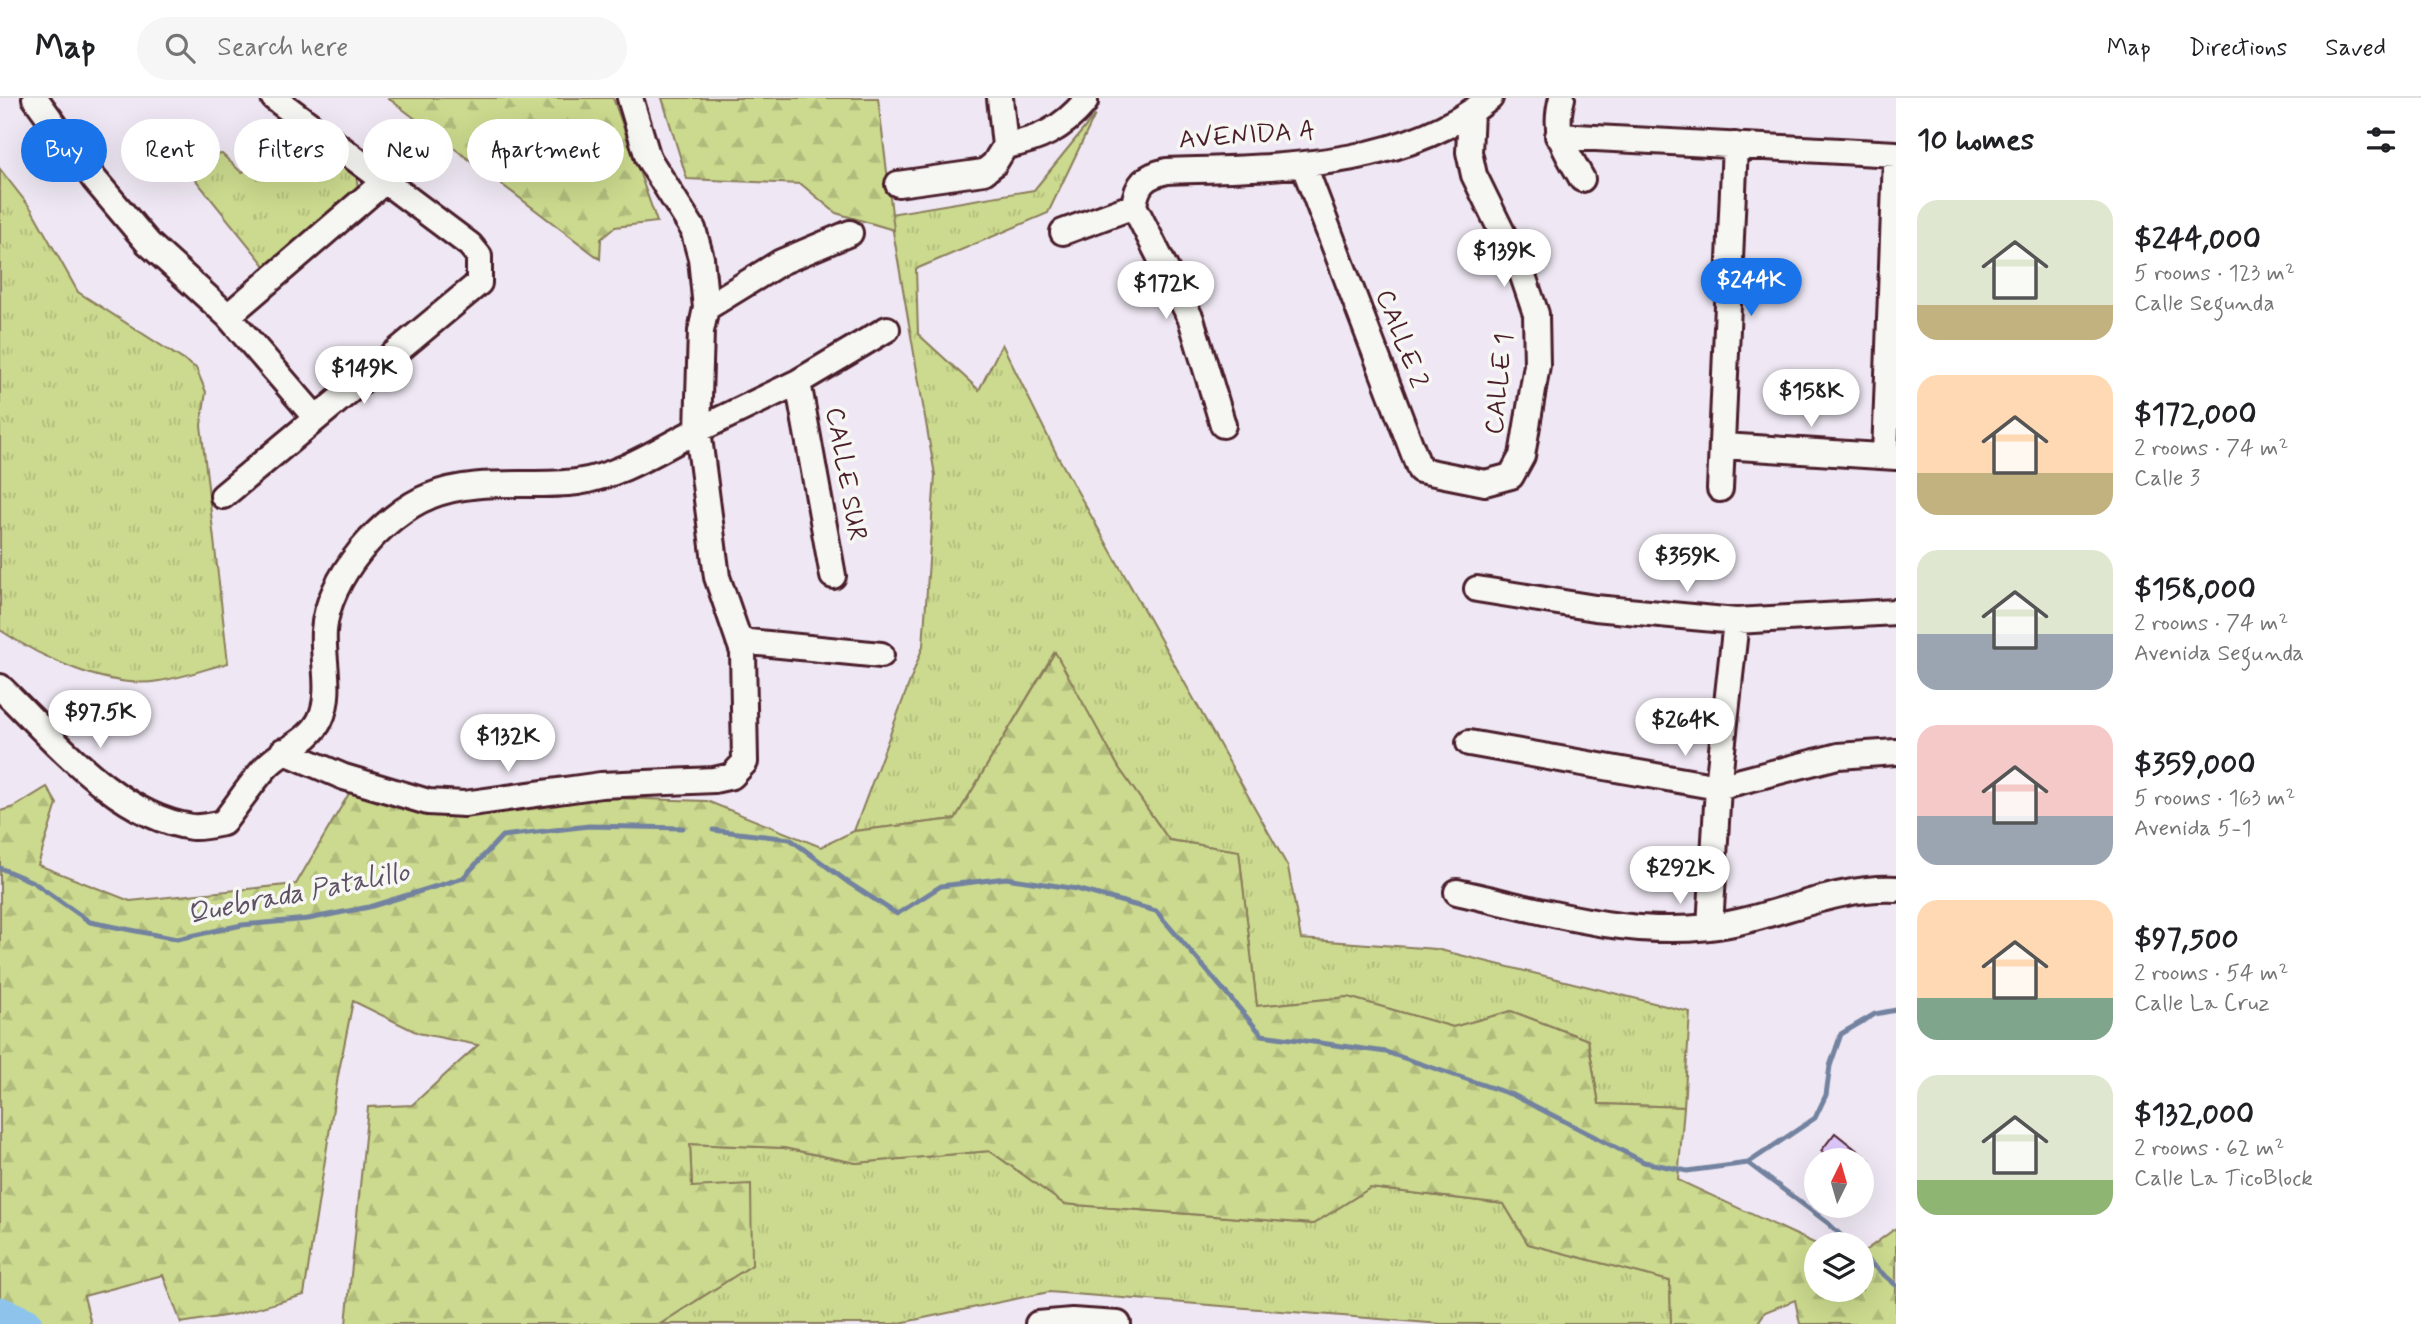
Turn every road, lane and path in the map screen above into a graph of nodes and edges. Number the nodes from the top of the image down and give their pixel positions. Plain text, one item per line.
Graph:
1 (35, 98) edge
2 (274, 98) edge
3 (630, 98) edge
4 (1000, 98) edge
5 (1084, 98) edge
6 (1562, 98) edge
7 (1481, 106) edge
8 (1558, 136) junction
9 (1735, 145) junction
10 (1005, 146) junction
11 (1896, 155) edge
12 (363, 165) edge
13 (1304, 166) junction
14 (1582, 178) dead end
15 (384, 182) edge
16 (386, 182) edge
17 (898, 184) dead end
18 (1134, 206) junction
19 (1063, 232) dead end
20 (850, 233) dead end
21 (706, 307) junction
22 (228, 316) junction
23 (887, 329) dead end
24 (798, 383) junction
25 (315, 417) junction
26 (1223, 425) dead end
27 (698, 430) junction
28 (1723, 446) junction
29 (1890, 456) edge
30 (1485, 483) joint
31 (1720, 489) dead end
32 (223, 496) dead end
33 (833, 576) dead end
34 (1477, 589) dead end
35 (1896, 612) edge
36 (1736, 621) junction
37 (739, 640) junction
38 (881, 655) dead end
39 (0, 687) edge
40 (1469, 743) dead end
41 (283, 751) junction
42 (1896, 752) edge
43 (1718, 787) junction
44 (1896, 889) edge
45 (1457, 892) dead end
46 (1710, 928) junction
47 (1038, 1324) edge
48 (1118, 1324) edge

1 - 22 street
2 - 12 street
3 - 21 street
4 - 10 street
5 - 10 street
6 - 8 street
7 - 13 street, AVENIDA A
7 - 30 street, CALLE 1
8 - 9 street
8 - 14 street
9 - 11 street
9 - 28 street
10 - 17 street
11 - 29 street
13 - 18 street, AVENIDA A
13 - 30 street, CALLE 2
15 - 22 street
16 - 25 street
18 - 19 street
18 - 26 street
20 - 21 street
21 - 27 street
22 - 25 street
23 - 24 street
24 - 27 street
24 - 33 street, CALLE SUR
25 - 32 street
27 - 37 street
27 - 41 street
28 - 29 street
28 - 31 street
34 - 36 street
35 - 36 street
36 - 43 street
37 - 38 street
37 - 41 street
39 - 41 street
40 - 43 street
42 - 43 street
43 - 46 street
44 - 46 street
45 - 46 street
47 - 48 street

